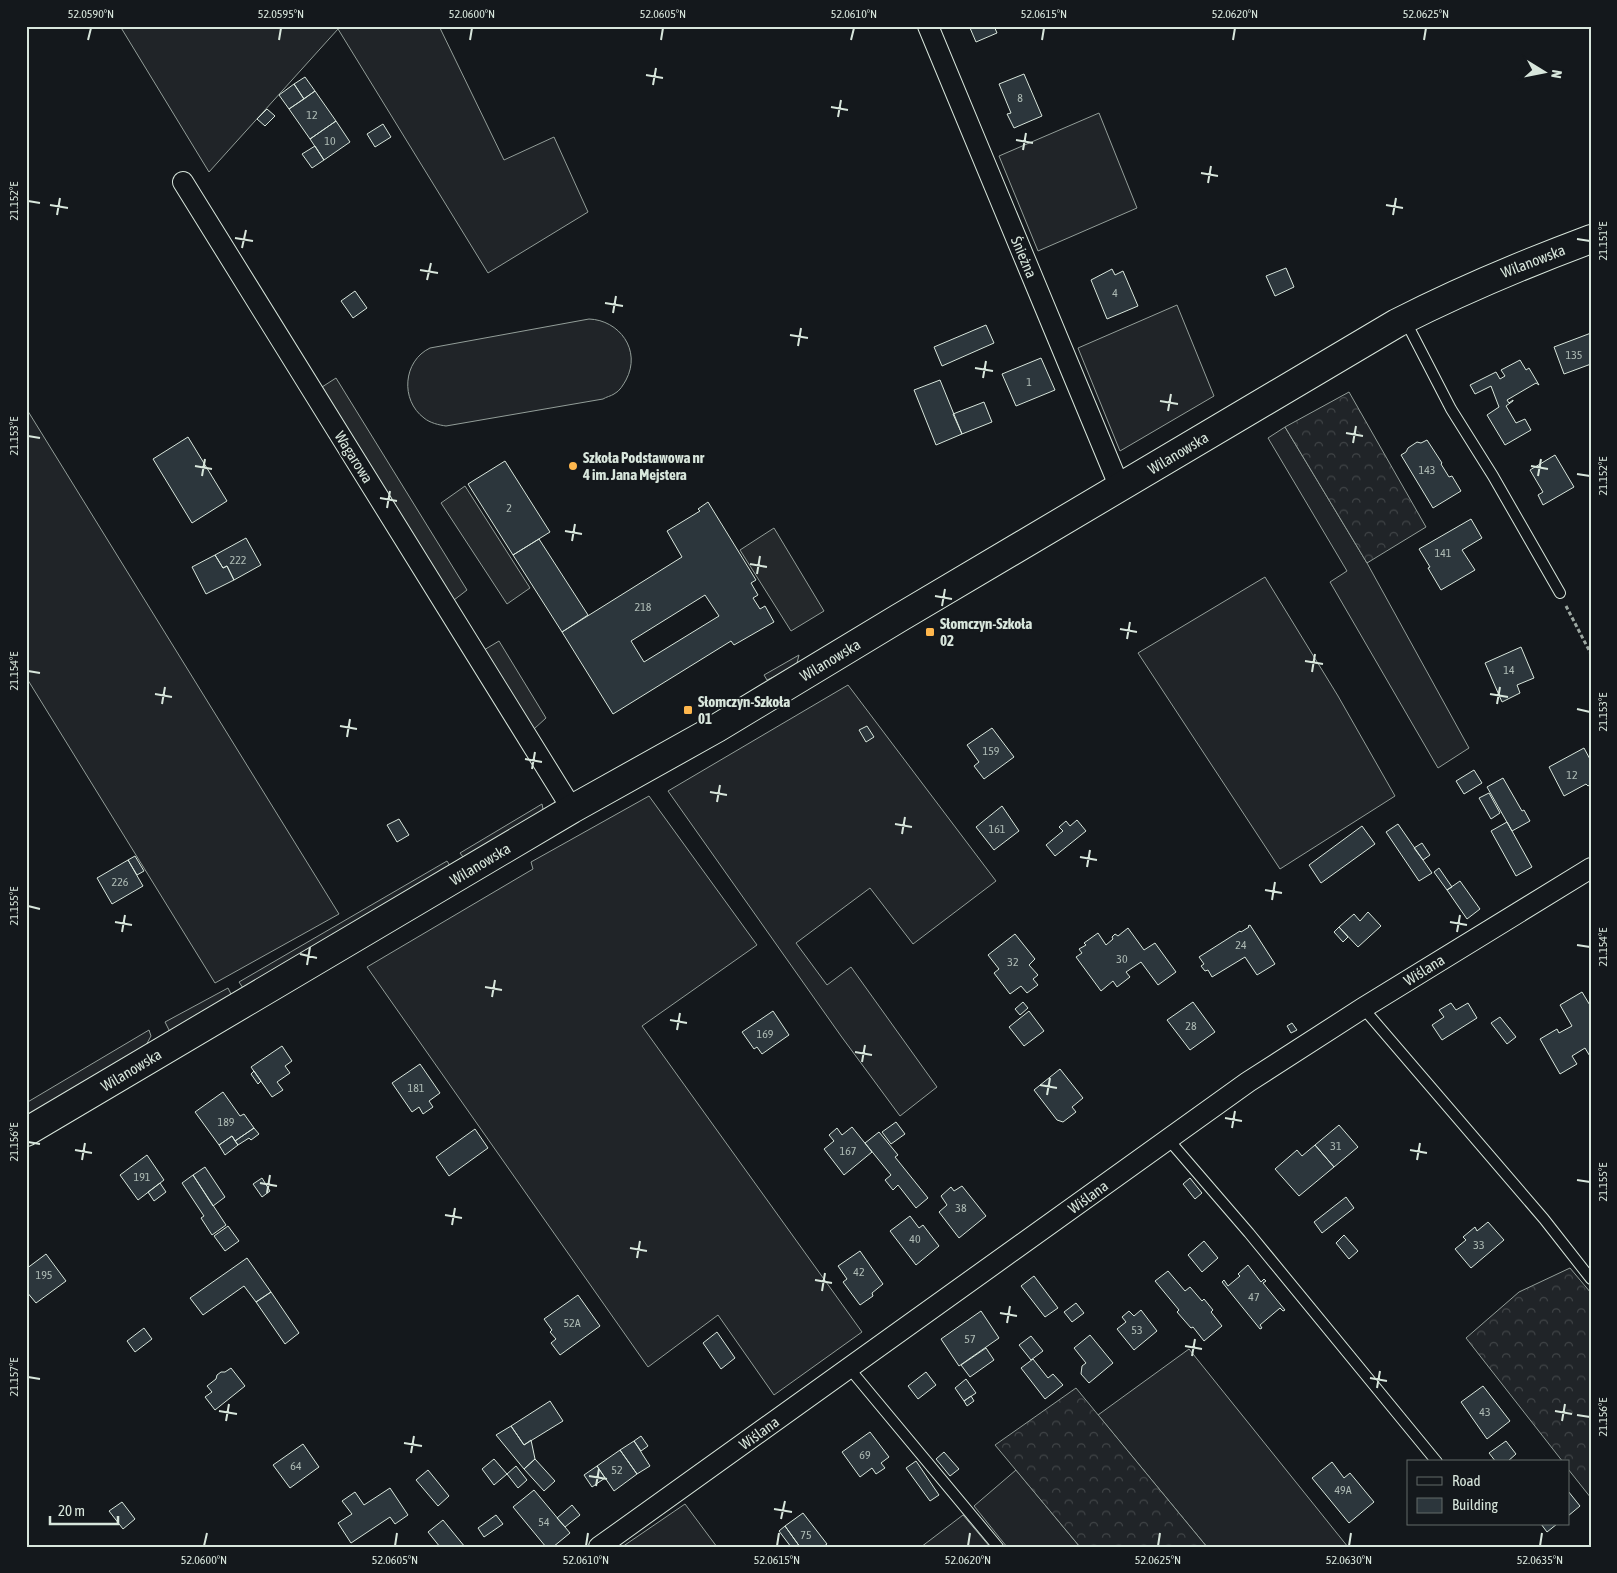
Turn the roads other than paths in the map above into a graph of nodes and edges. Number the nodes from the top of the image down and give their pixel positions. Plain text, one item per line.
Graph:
1 (928, 26) edge
2 (184, 182) dead end
3 (1591, 239) edge
4 (1404, 319) junction
5 (1120, 488) junction
6 (1560, 593) road end
7 (572, 809) junction
8 (1591, 868) edge
9 (1363, 1008) junction
10 (26, 1132) edge
11 (1168, 1139) junction
12 (1591, 1279) edge
13 (849, 1368) junction
14 (1435, 1460) edge
15 (599, 1547) edge
16 (998, 1547) edge

1 - 5 street, Śnieżna
2 - 7 street, Wagarowa
3 - 4 main road, Wilanowska
4 - 5 main road, Wilanowska
4 - 6 lane
5 - 7 main road, Wilanowska
7 - 10 main road, Wilanowska
8 - 9 street, Wiślana
9 - 11 street, Wiślana
9 - 12 lane
11 - 13 street, Wiślana
11 - 14 lane
13 - 15 street, Wiślana
13 - 16 lane

